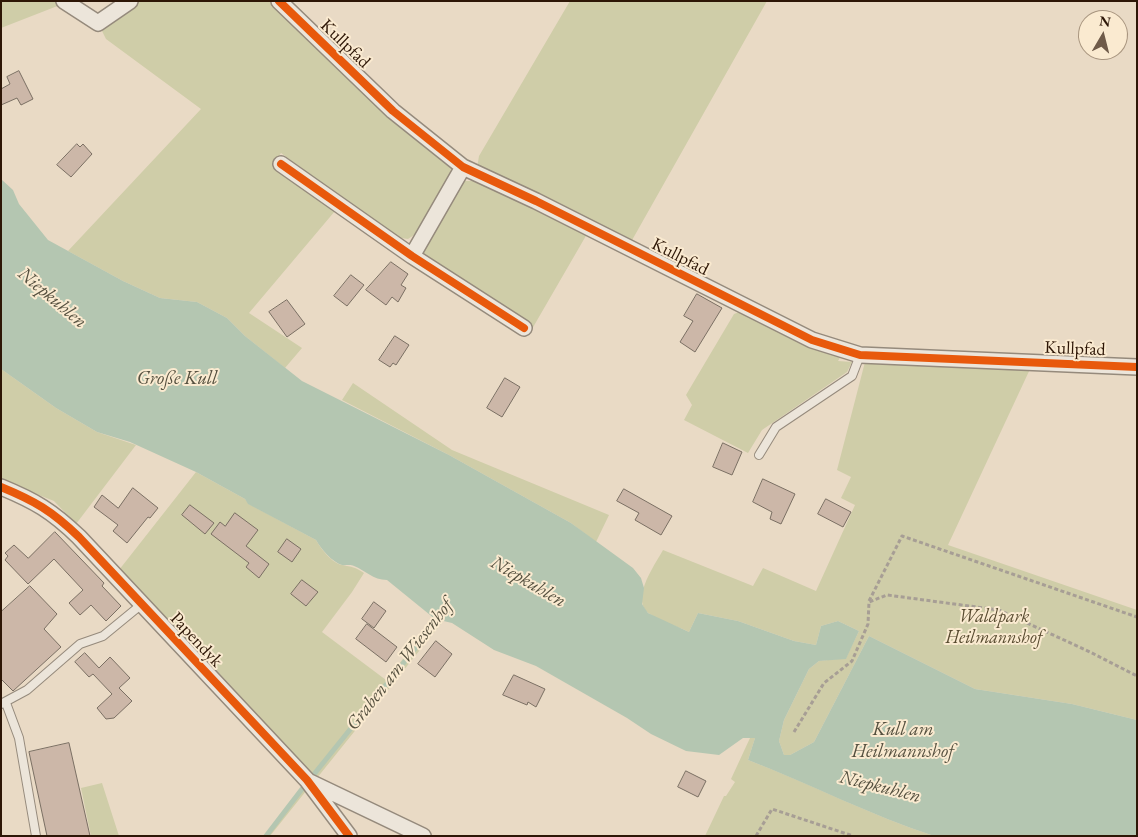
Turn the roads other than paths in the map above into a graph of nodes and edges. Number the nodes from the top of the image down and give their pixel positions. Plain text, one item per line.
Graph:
1 (64, 1) edge
2 (130, 1) edge
3 (279, 1) edge
4 (281, 164) dead end
5 (463, 168) junction
6 (412, 256) junction
7 (524, 328) dead end
8 (860, 355) junction
9 (1137, 367) edge
10 (759, 455) dead end
11 (1, 487) edge
12 (142, 604) junction
13 (4, 704) edge
14 (307, 780) junction
15 (36, 836) edge
16 (349, 836) edge
17 (423, 836) edge

1 - 2 street
3 - 5 street, Kullpfad
4 - 6 street
5 - 6 street
5 - 8 street, Kullpfad
6 - 7 street
8 - 9 street, Kullpfad
8 - 10 lane
11 - 12 street, Papendyk
12 - 13 lane
12 - 14 street, Papendyk
13 - 15 lane
14 - 16 street, Papendyk
14 - 17 street

